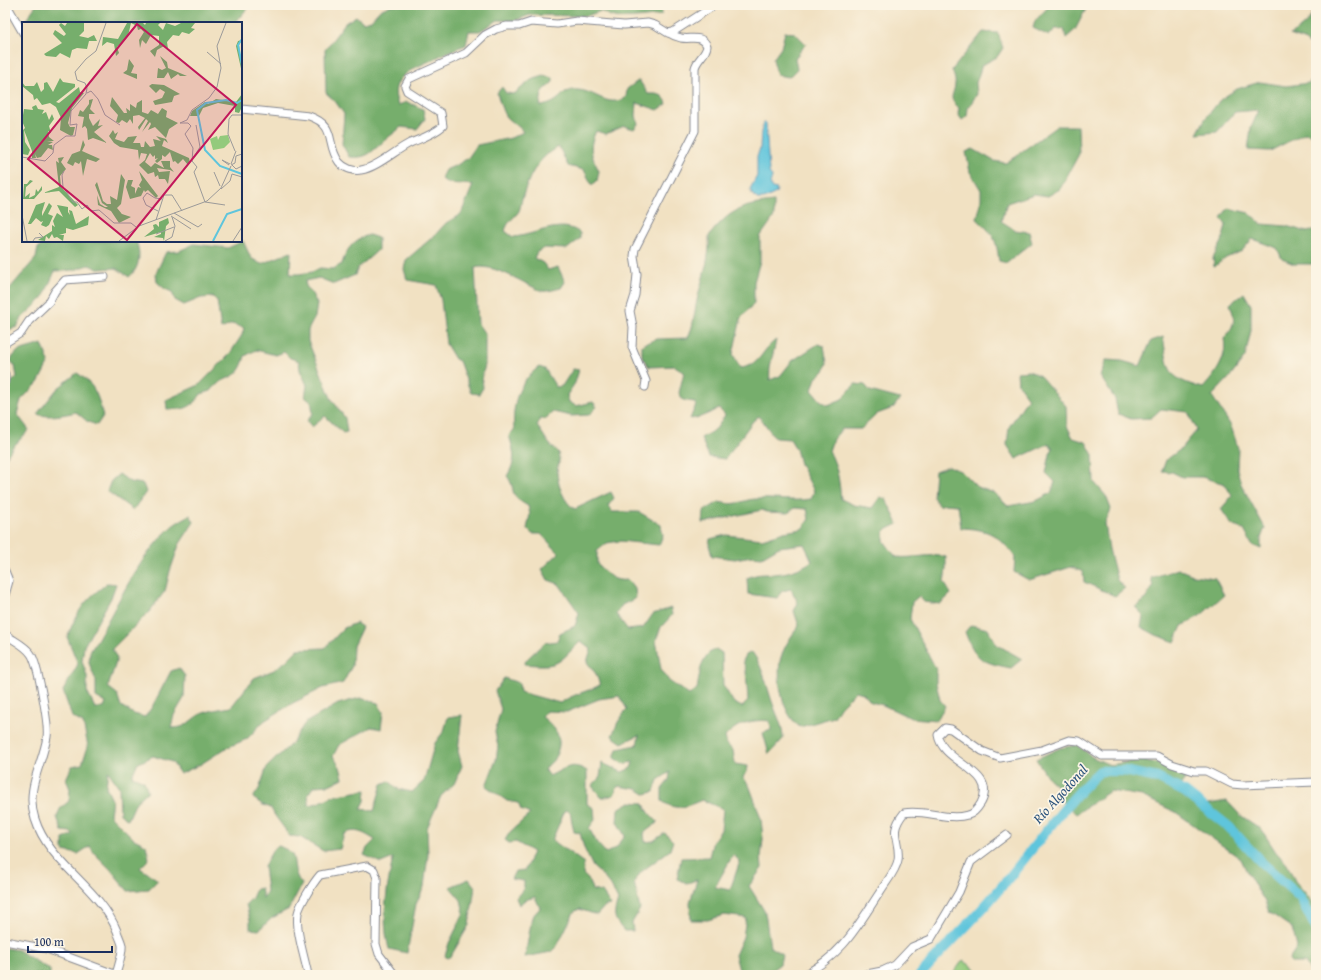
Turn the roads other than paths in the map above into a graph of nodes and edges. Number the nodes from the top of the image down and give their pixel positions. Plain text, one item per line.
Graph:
1 (7, 5) edge
2 (715, 5) edge
3 (22, 31) edge
4 (668, 33) junction
5 (242, 109) edge
6 (105, 277) dead end
7 (5, 343) edge
8 (5, 374) edge
9 (5, 382) edge
10 (645, 387) dead end
11 (5, 571) edge
12 (5, 595) edge
13 (5, 634) edge
14 (1316, 782) edge
15 (1007, 835) dead end
16 (5, 941) edge
17 (116, 975) edge
18 (308, 975) edge
19 (394, 975) edge
20 (804, 975) edge
21 (862, 975) edge

1 - 3 street
2 - 4 street
4 - 5 street
4 - 10 street
6 - 7 street
8 - 9 street
11 - 12 street
13 - 17 street
14 - 20 street
15 - 21 street
16 - 17 street
18 - 19 street

